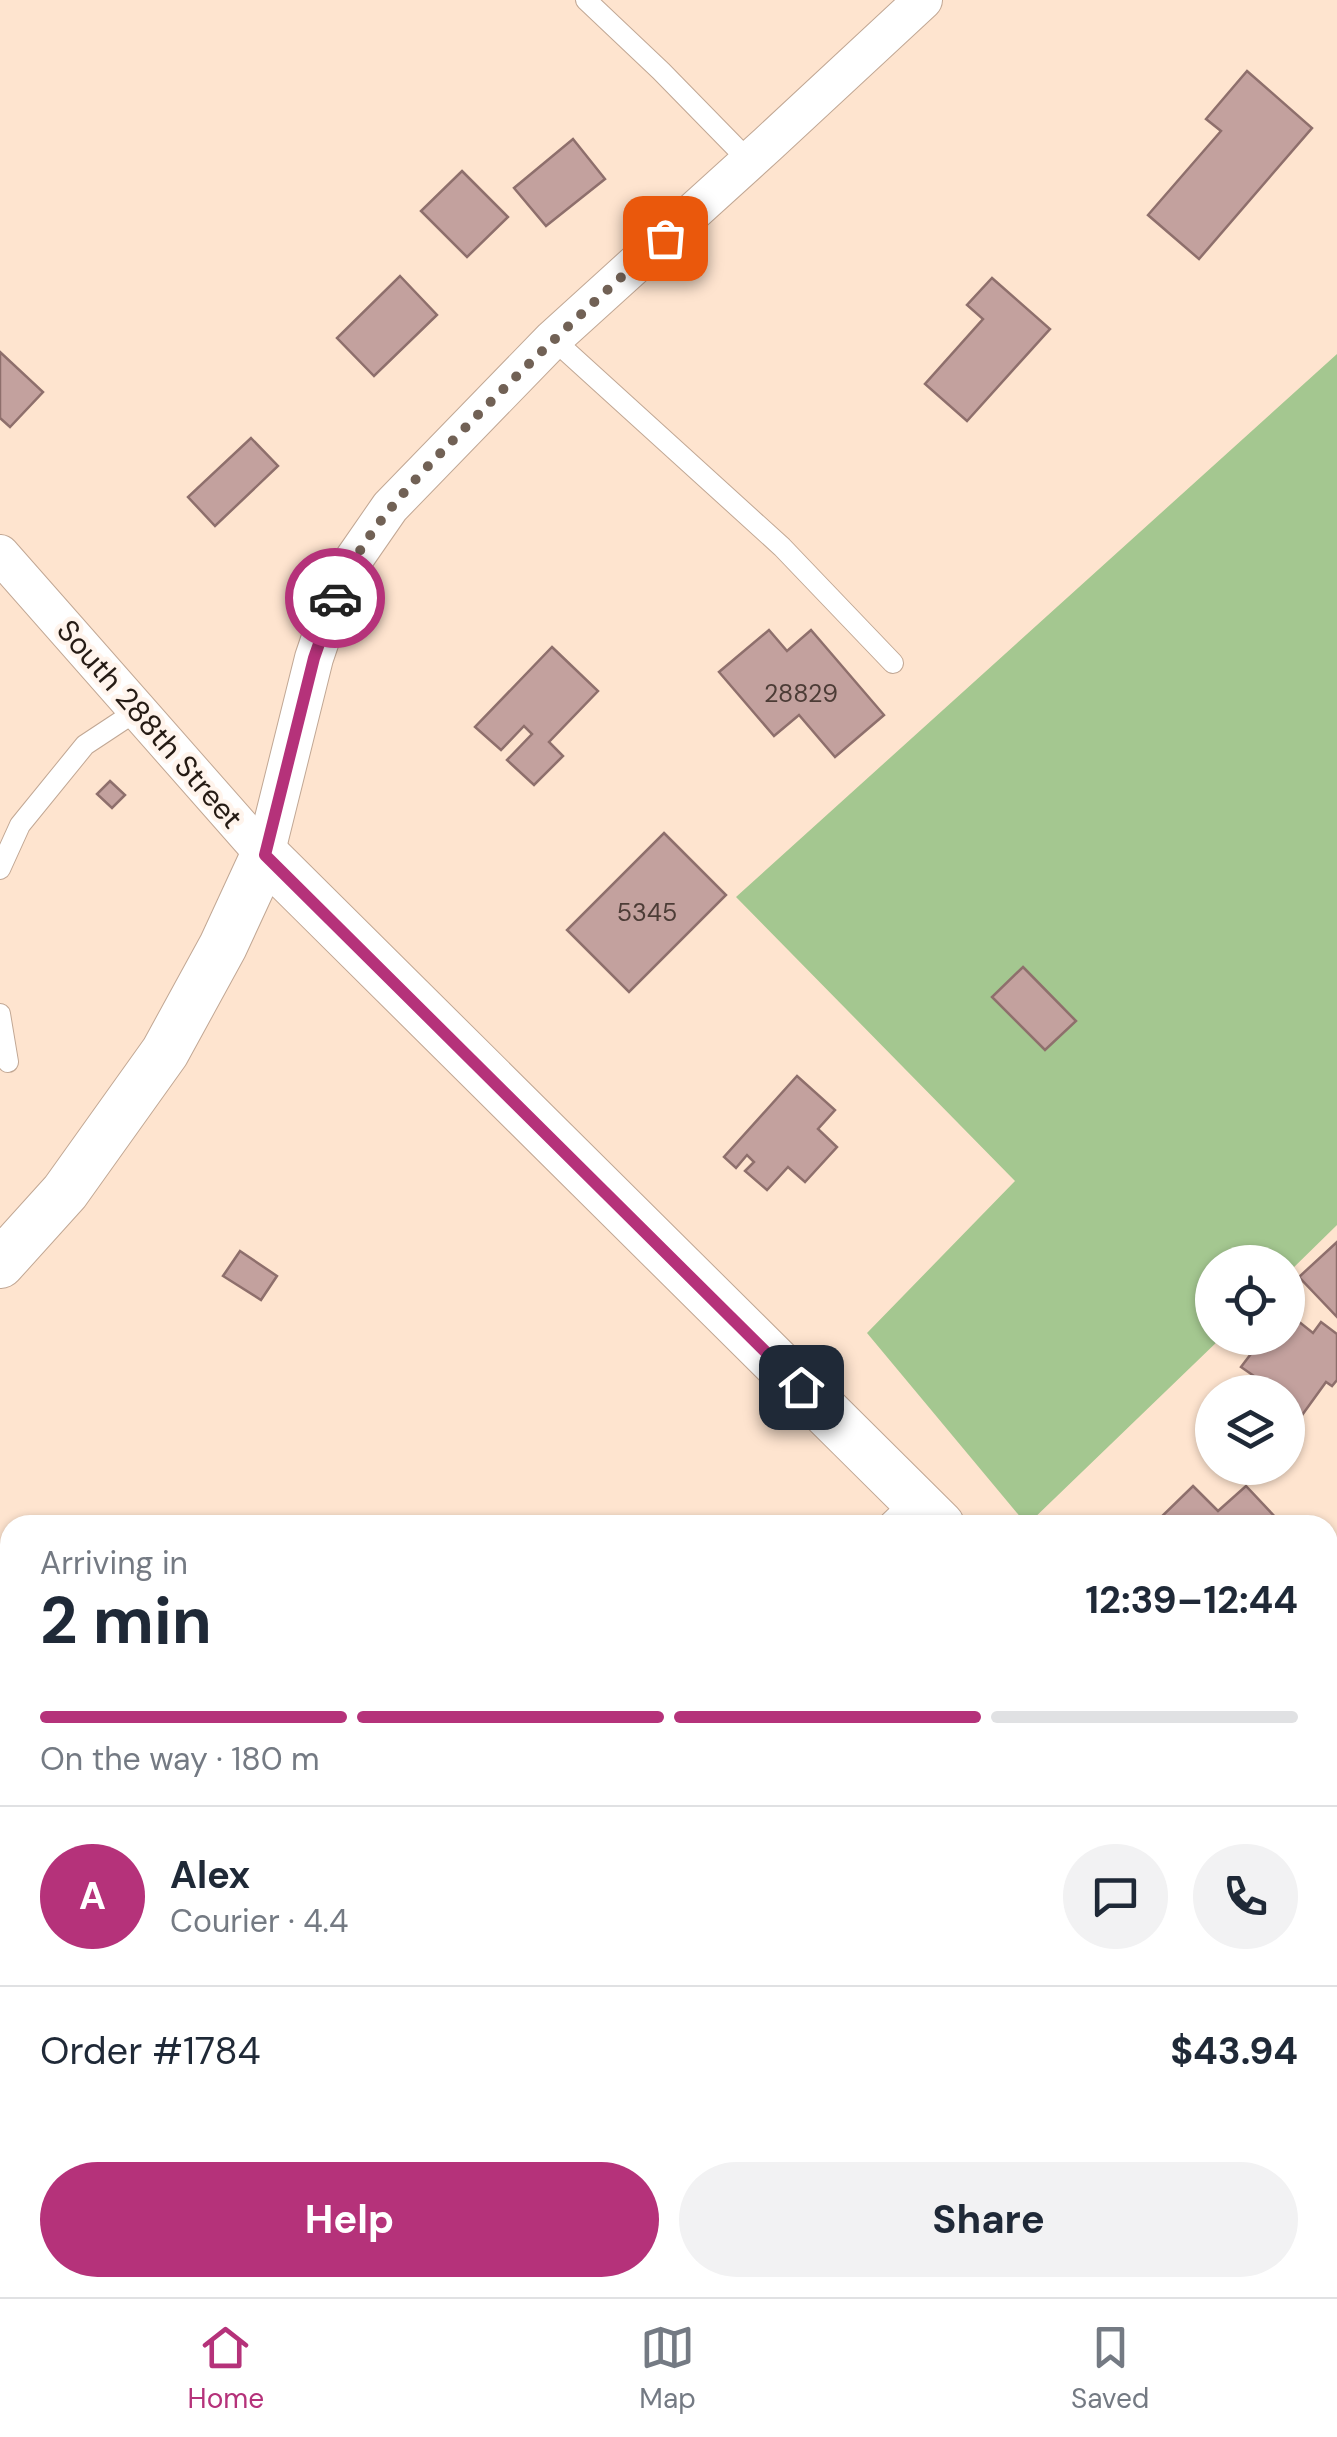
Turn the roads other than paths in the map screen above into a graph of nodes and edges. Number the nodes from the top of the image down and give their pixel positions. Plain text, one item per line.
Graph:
1 (586, 0) edge
2 (923, 0) edge
3 (749, 161) junction
4 (553, 339) junction
5 (0, 554) edge
6 (893, 663) dead end
7 (138, 710) junction
8 (265, 855) junction
9 (0, 869) edge
10 (0, 1014) edge
11 (8, 1062) dead end
12 (0, 1264) edge
13 (913, 1515) edge

1 - 3 lane
2 - 3 street
3 - 4 street
4 - 6 lane
4 - 8 street
5 - 7 street, South 288th Street
7 - 8 street, South 288th Street
7 - 9 lane
8 - 12 street
8 - 13 street, South 288th Street
10 - 11 lane

